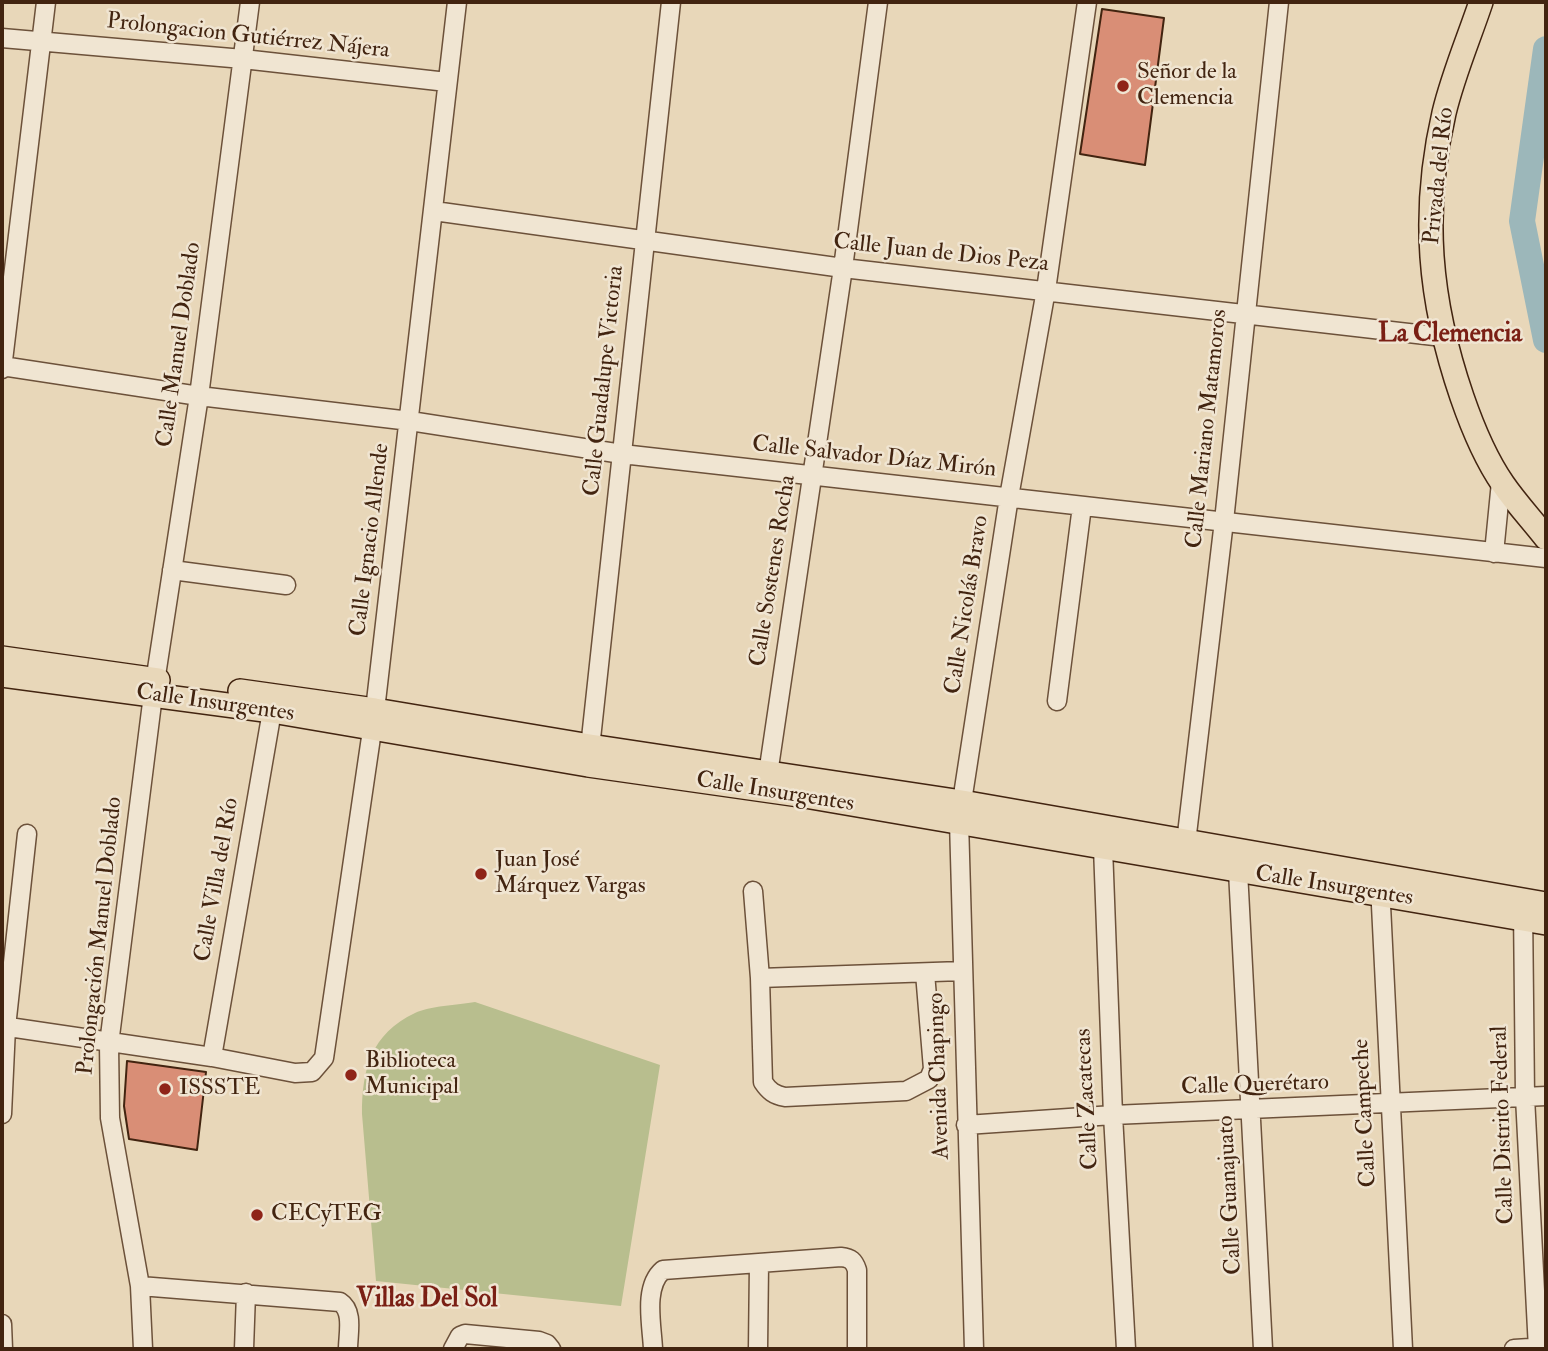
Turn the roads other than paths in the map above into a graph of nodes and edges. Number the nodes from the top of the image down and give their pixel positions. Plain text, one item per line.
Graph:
1 (46, 2) edge
2 (250, 2) edge
3 (457, 2) edge
4 (671, 2) edge
5 (878, 2) edge
6 (1087, 2) edge
7 (1279, 2) edge
8 (1481, 2) edge
9 (2, 38) edge
10 (40, 42) junction
11 (243, 59) junction
12 (447, 82) junction
13 (434, 211) junction
14 (645, 242) junction
15 (843, 268) junction
16 (1046, 290) junction
17 (1245, 314) junction
18 (1443, 337) junction
19 (2, 367) edge
20 (198, 396) junction
21 (410, 421) junction
22 (622, 454) junction
23 (813, 477) junction
24 (1502, 482) junction
25 (1009, 497) junction
26 (1082, 506) junction
27 (1224, 521) junction
28 (1546, 538) edge
29 (1494, 553) junction
30 (1546, 558) edge
31 (172, 570) junction
32 (286, 585) dead end
33 (2, 658) edge
34 (2, 675) edge
35 (154, 687) junction
36 (1057, 701) dead end
37 (272, 711) junction
38 (374, 719) junction
39 (589, 755) junction
40 (768, 774) junction
41 (960, 811) junction
42 (27, 834) dead end
43 (1103, 847) junction
44 (1185, 851) junction
45 (1238, 871) junction
46 (1381, 884) junction
47 (753, 891) dead end
48 (1546, 904) edge
49 (1523, 909) junction
50 (1546, 923) edge
51 (962, 971) junction
52 (925, 973) junction
53 (760, 978) junction
54 (4, 1027) edge
55 (109, 1044) junction
56 (212, 1058) junction
57 (1546, 1096) edge
58 (1525, 1097) junction
59 (1389, 1105) junction
60 (1251, 1111) junction
61 (2, 1114) edge
62 (1113, 1115) junction
63 (966, 1125) junction
64 (760, 1264) junction
65 (141, 1286) junction
66 (246, 1293) junction
67 (2, 1324) edge
68 (1541, 1348) edge
69 (3, 1349) edge
70 (142, 1349) edge
71 (244, 1349) edge
72 (348, 1349) edge
73 (453, 1349) edge
74 (551, 1349) edge
75 (653, 1349) edge
76 (758, 1349) edge
77 (857, 1349) edge
78 (974, 1349) edge
79 (1126, 1349) edge
80 (1263, 1349) edge
81 (1403, 1349) edge
82 (1514, 1349) edge

1 - 10 street
2 - 11 street, Calle Manuel Doblado
3 - 12 street, Calle Ignacio Allende
4 - 14 street, Calle Guadalupe Victoria
5 - 15 street, Calle Sostenes Rocha
6 - 16 street, Calle Nicolás Bravo
7 - 17 street, Calle Mariano Matamoros
8 - 18 main road, Privada del Río
9 - 10 street, Prolongacion Gutiérrez Nájera
10 - 11 street, Prolongacion Gutiérrez Nájera
10 - 19 street
11 - 12 street, Prolongacion Gutiérrez Nájera
11 - 20 street, Calle Manuel Doblado
12 - 13 street, Calle Ignacio Allende
13 - 14 street, Calle Juan de Dios Peza
13 - 21 street, Calle Ignacio Allende
14 - 15 street, Calle Juan de Dios Peza
14 - 22 street, Calle Guadalupe Victoria
15 - 16 street, Calle Juan de Dios Peza
15 - 23 street, Calle Sostenes Rocha
16 - 17 street, Calle Juan de Dios Peza
16 - 25 street, Calle Nicolás Bravo
17 - 18 street, Calle Juan de Dios Peza
17 - 27 street, Calle Mariano Matamoros
18 - 24 main road, Privada del Río
19 - 20 street, Calle Salvador Díaz Mirón
20 - 21 street, Calle Salvador Díaz Mirón
20 - 31 street, Calle Manuel Doblado
21 - 22 street, Calle Salvador Díaz Mirón
21 - 38 street, Calle Ignacio Allende
22 - 23 street, Calle Salvador Díaz Mirón
22 - 39 street, Calle Guadalupe Victoria
23 - 25 street, Calle Salvador Díaz Mirón
23 - 40 street, Calle Sostenes Rocha
24 - 28 main road, Privada del Río
24 - 29 street
25 - 26 street, Calle Salvador Díaz Mirón
25 - 41 street, Calle Nicolás Bravo
26 - 27 street, Calle Salvador Díaz Mirón
26 - 36 street
27 - 29 street, Calle Salvador Díaz Mirón
27 - 44 street, Calle Mariano Matamoros
29 - 30 street, Calle Salvador Díaz Mirón
31 - 32 street
31 - 35 street, Calle Manuel Doblado
33 - 35 main road, Calle Insurgentes
34 - 35 main road, Calle Insurgentes
35 - 37 main road, Calle Insurgentes
35 - 38 main road, Calle Insurgentes
35 - 55 street, Prolongación Manuel Doblado
37 - 38 main road, Calle Insurgentes
37 - 56 street, Calle Villa del Río
38 - 39 main road, Calle Insurgentes
38 - 56 street, Calle Ignacio Allende
39 - 40 main road, Calle Insurgentes
39 - 41 main road, Calle Insurgentes
40 - 41 main road, Calle Insurgentes
41 - 43 main road, Calle Insurgentes
41 - 44 main road, Calle Insurgentes
41 - 51 street, Avenida Chapingo
42 - 54 street
43 - 44 main road, Calle Insurgentes
43 - 62 street, Calle Zacatecas
44 - 45 main road, Calle Insurgentes
44 - 46 main road, Calle Insurgentes
45 - 46 main road, Calle Insurgentes
45 - 60 street, Calle Guanajuato
46 - 49 main road, Calle Insurgentes
46 - 59 street, Calle Campeche
47 - 53 street
48 - 49 main road, Calle Insurgentes
49 - 50 main road, Calle Insurgentes
49 - 58 street, Calle Distrito Federal
51 - 52 street
51 - 63 street, Avenida Chapingo
52 - 53 street
52 - 53 street
54 - 55 street
54 - 61 street
55 - 56 street
55 - 65 street, Prolongación Manuel Doblado
57 - 58 street, Calle Querétaro
58 - 59 street, Calle Querétaro
58 - 68 street, Calle Distrito Federal
59 - 60 street, Calle Querétaro
59 - 81 street, Calle Campeche
60 - 62 street, Calle Querétaro
60 - 80 street, Calle Guanajuato
62 - 63 street, Calle Querétaro
62 - 79 street, Calle Zacatecas
63 - 78 street, Avenida Chapingo
64 - 75 street
64 - 76 street
64 - 77 street
65 - 66 street
65 - 70 street, Prolongación Manuel Doblado
66 - 71 street
66 - 72 street
67 - 69 street
68 - 82 street
73 - 74 street

